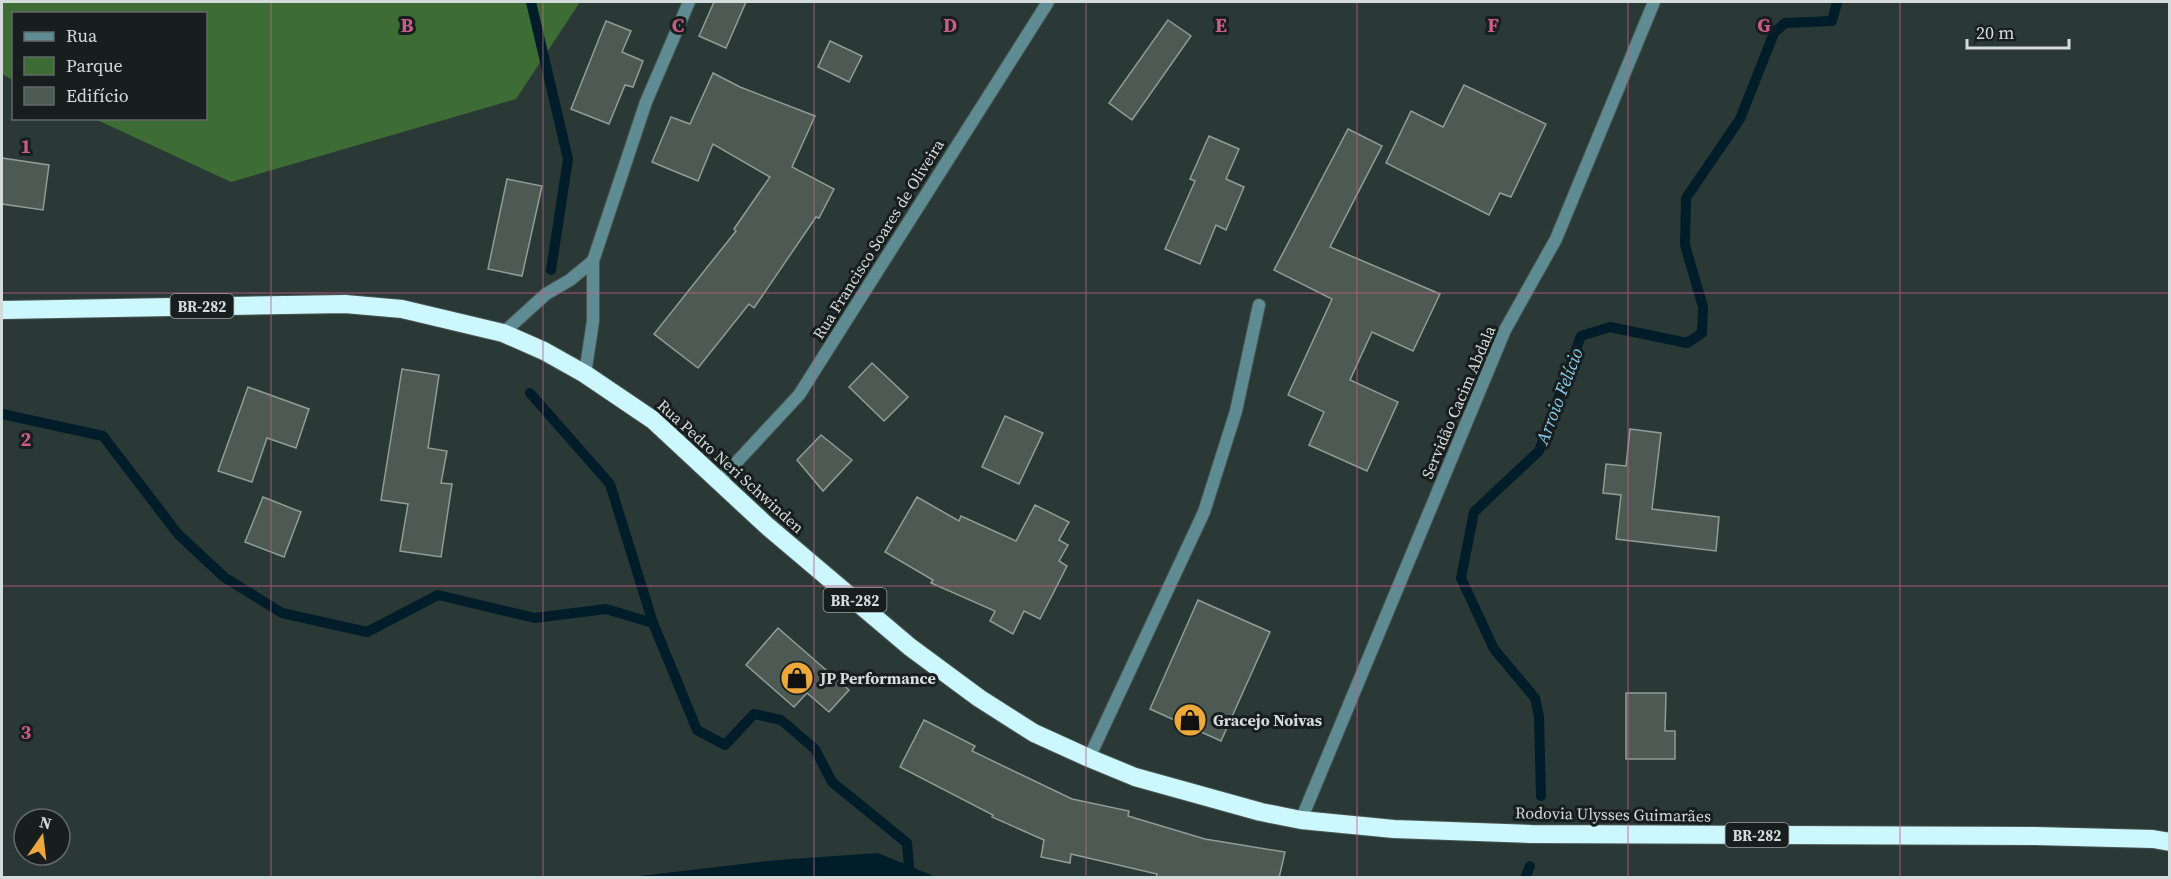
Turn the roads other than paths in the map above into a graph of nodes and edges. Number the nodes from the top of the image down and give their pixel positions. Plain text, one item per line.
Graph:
1 (689, 2) edge
2 (1048, 2) edge
3 (1654, 2) edge
4 (593, 261) junction
5 (1258, 305) dead end
6 (2, 310) edge
7 (503, 333) junction
8 (585, 374) junction
9 (719, 481) junction
10 (1089, 759) junction
11 (1301, 820) junction
12 (1345, 825) joint
13 (2169, 842) edge

1 - 4 street
2 - 9 street, Rua Francisco Soares de Oliveira
3 - 11 street, Servidão Cacim Abdala
4 - 7 street
4 - 8 street
5 - 10 street
6 - 7 highway, Rua Pedro Neri Schwinden / BR-282
7 - 8 highway, Rua Pedro Neri Schwinden / BR-282
8 - 9 highway, Rua Pedro Neri Schwinden / BR-282
9 - 10 highway, Rua Pedro Neri Schwinden / BR-282
10 - 11 highway, Rua Pedro Neri Schwinden / BR-282
11 - 12 highway, Rua Pedro Neri Schwinden / BR-282
12 - 13 highway, Rodovia Ulysses Guimarães / BR-282

